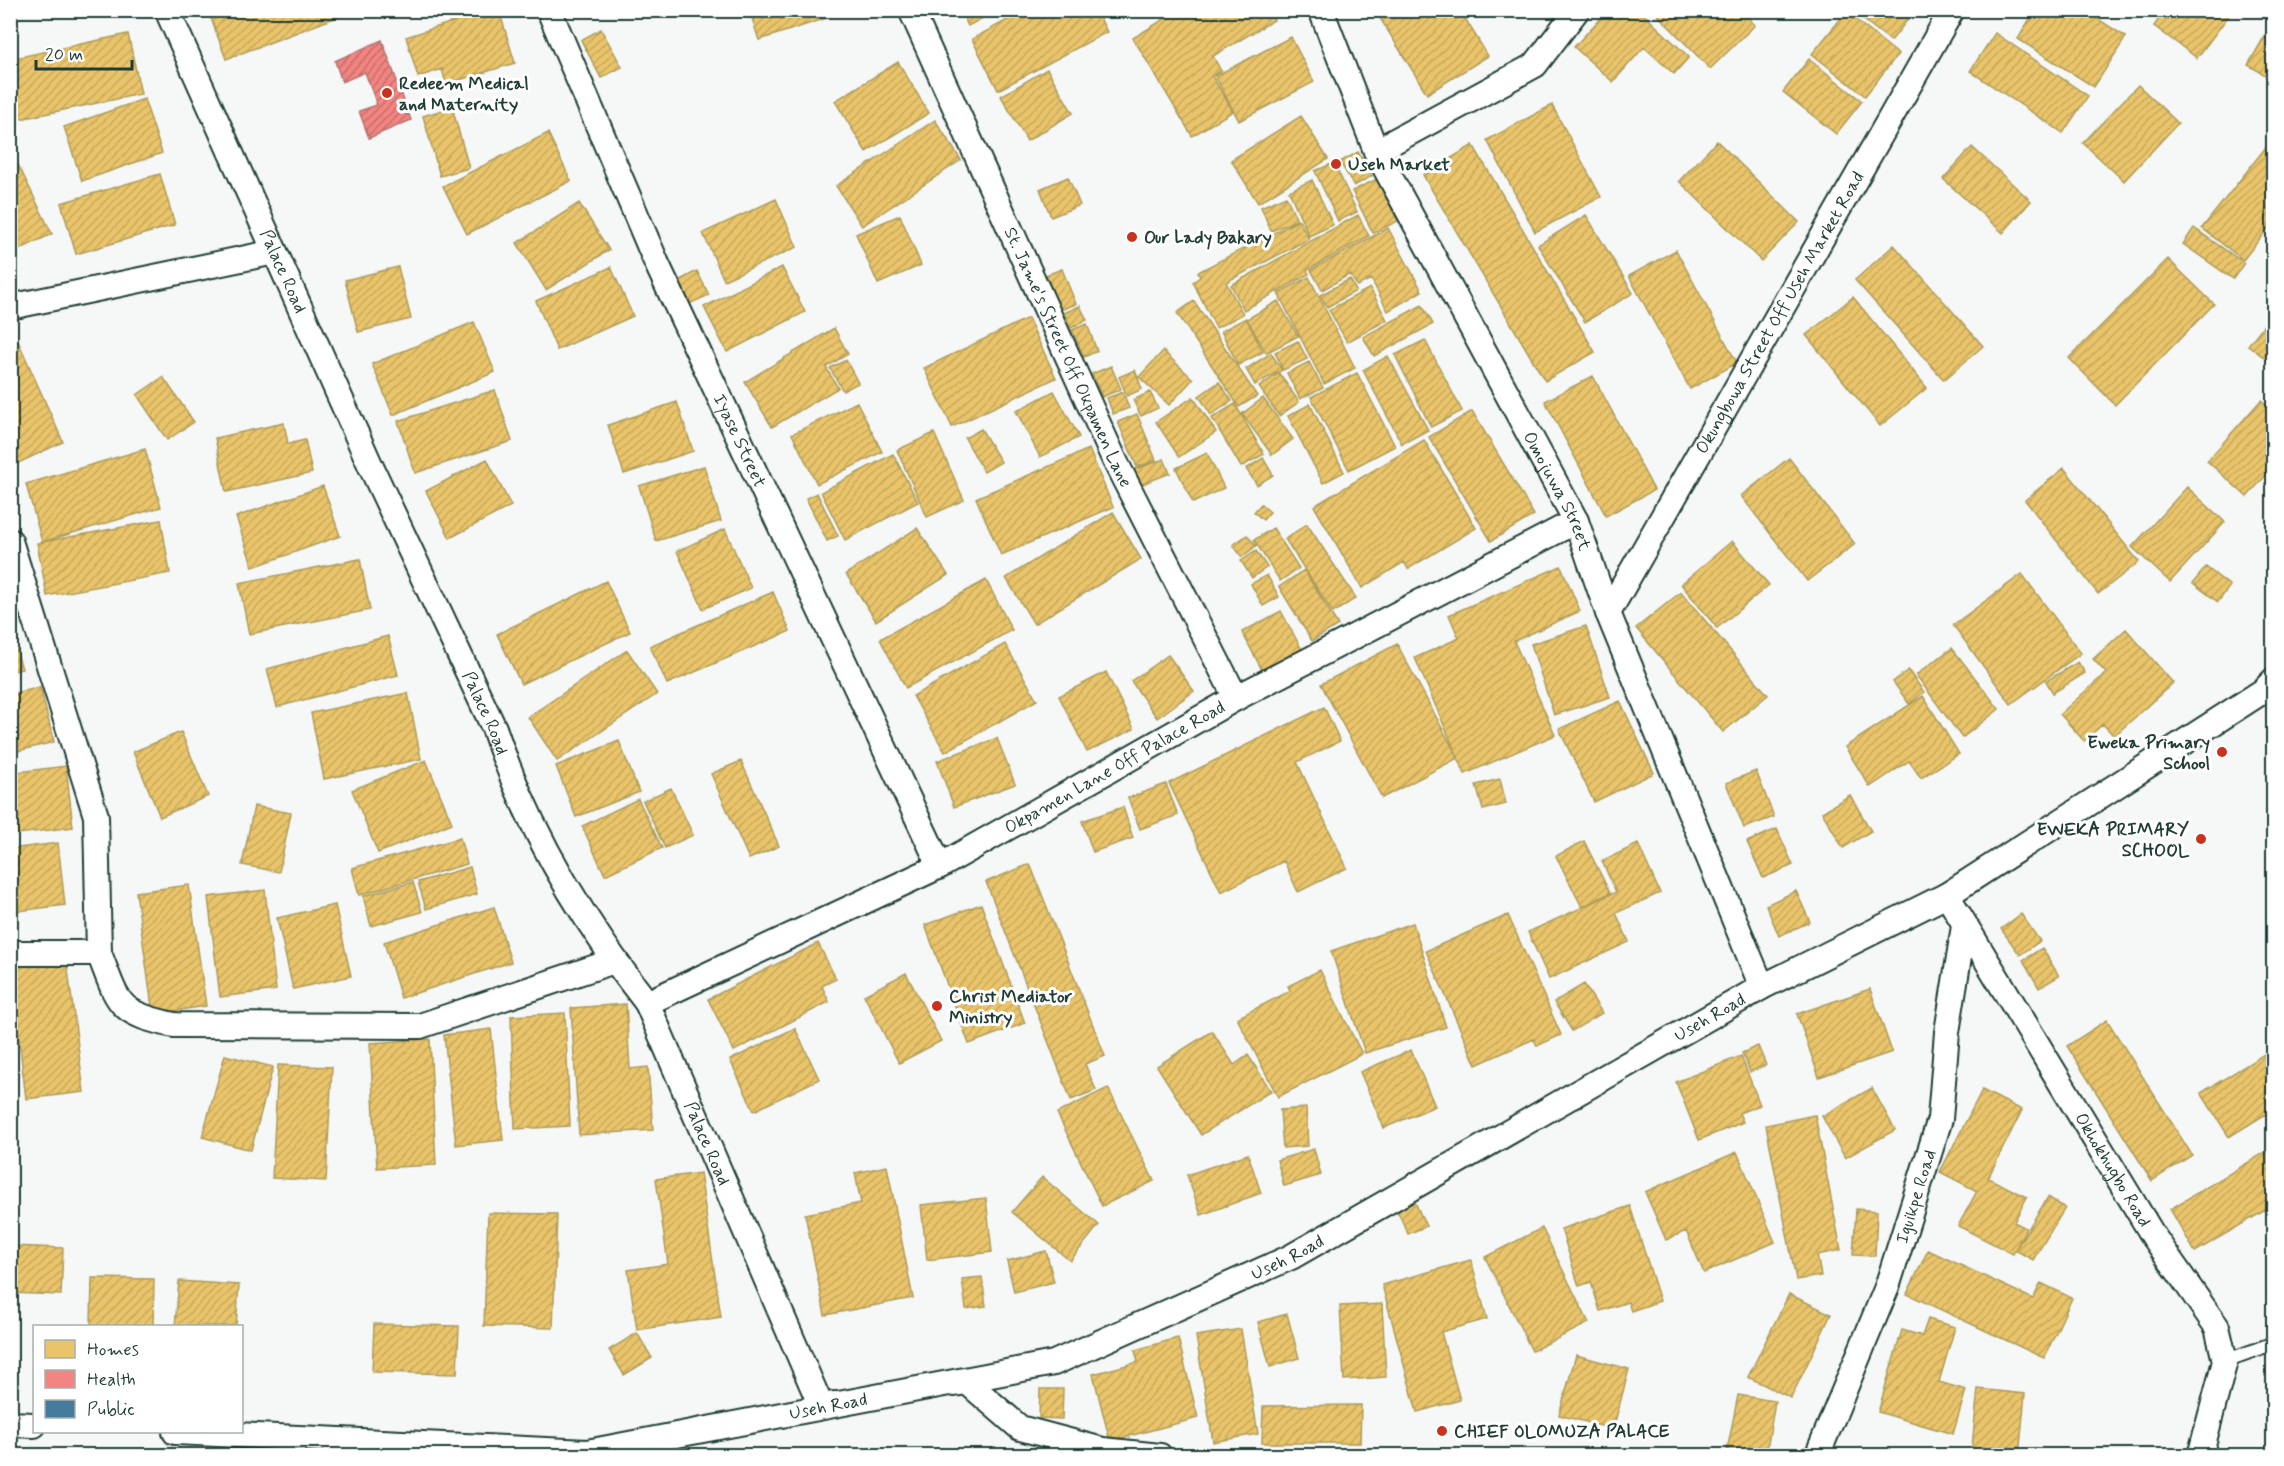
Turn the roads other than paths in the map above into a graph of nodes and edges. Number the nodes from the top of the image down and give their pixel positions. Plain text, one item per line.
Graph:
1 (167, 10) edge
2 (549, 10) edge
3 (911, 10) edge
4 (1322, 10) edge
5 (1577, 10) edge
6 (1952, 10) edge
7 (1376, 151) junction
8 (275, 252) junction
9 (10, 307) edge
10 (1576, 520) junction
11 (10, 541) edge
12 (1608, 613) junction
13 (2274, 680) edge
14 (1236, 698) junction
15 (940, 866) junction
16 (1947, 895) junction
17 (1964, 926) junction
18 (99, 952) junction
19 (10, 953) edge
20 (614, 961) junction
21 (1762, 987) junction
22 (646, 1003) junction
23 (2274, 1343) edge
24 (2225, 1361) junction
25 (821, 1406) junction
26 (10, 1424) edge
27 (33, 1425) edge
28 (211, 1433) edge
29 (586, 1454) edge
30 (1160, 1455) edge
31 (1817, 1455) edge
32 (2200, 1455) edge

1 - 8 street, Palace Road
2 - 15 street, Iyase Street
3 - 14 street, St. Jame's Street Off Okpamen Lane
4 - 7 street, Omojuwa Street
5 - 7 street
6 - 12 street, Okungbowa Street Off Useh Market Road
7 - 10 street, Omojuwa Street
8 - 9 street
8 - 20 street, Palace Road
10 - 12 street, Omojuwa Street
10 - 14 street, Okpamen Lane Off Palace Road
11 - 18 street
12 - 21 street, Omojuwa Street
13 - 16 street, Useh Road
14 - 15 street, Okpamen Lane Off Palace Road
15 - 22 street, Okpamen Lane Off Palace Road
16 - 17 street, Okhokhugbo Road
16 - 21 street, Useh Road
17 - 24 street, Okhokhugbo Road
17 - 31 street, Iguikpe Road
18 - 19 street
18 - 20 street
20 - 22 street, Palace Road
21 - 25 street, Useh Road
22 - 25 street, Palace Road
23 - 24 lane
24 - 32 street, Okhokhugbo Road
25 - 29 street, Useh Road
25 - 30 street
26 - 27 street
28 - 29 street, Useh Road

